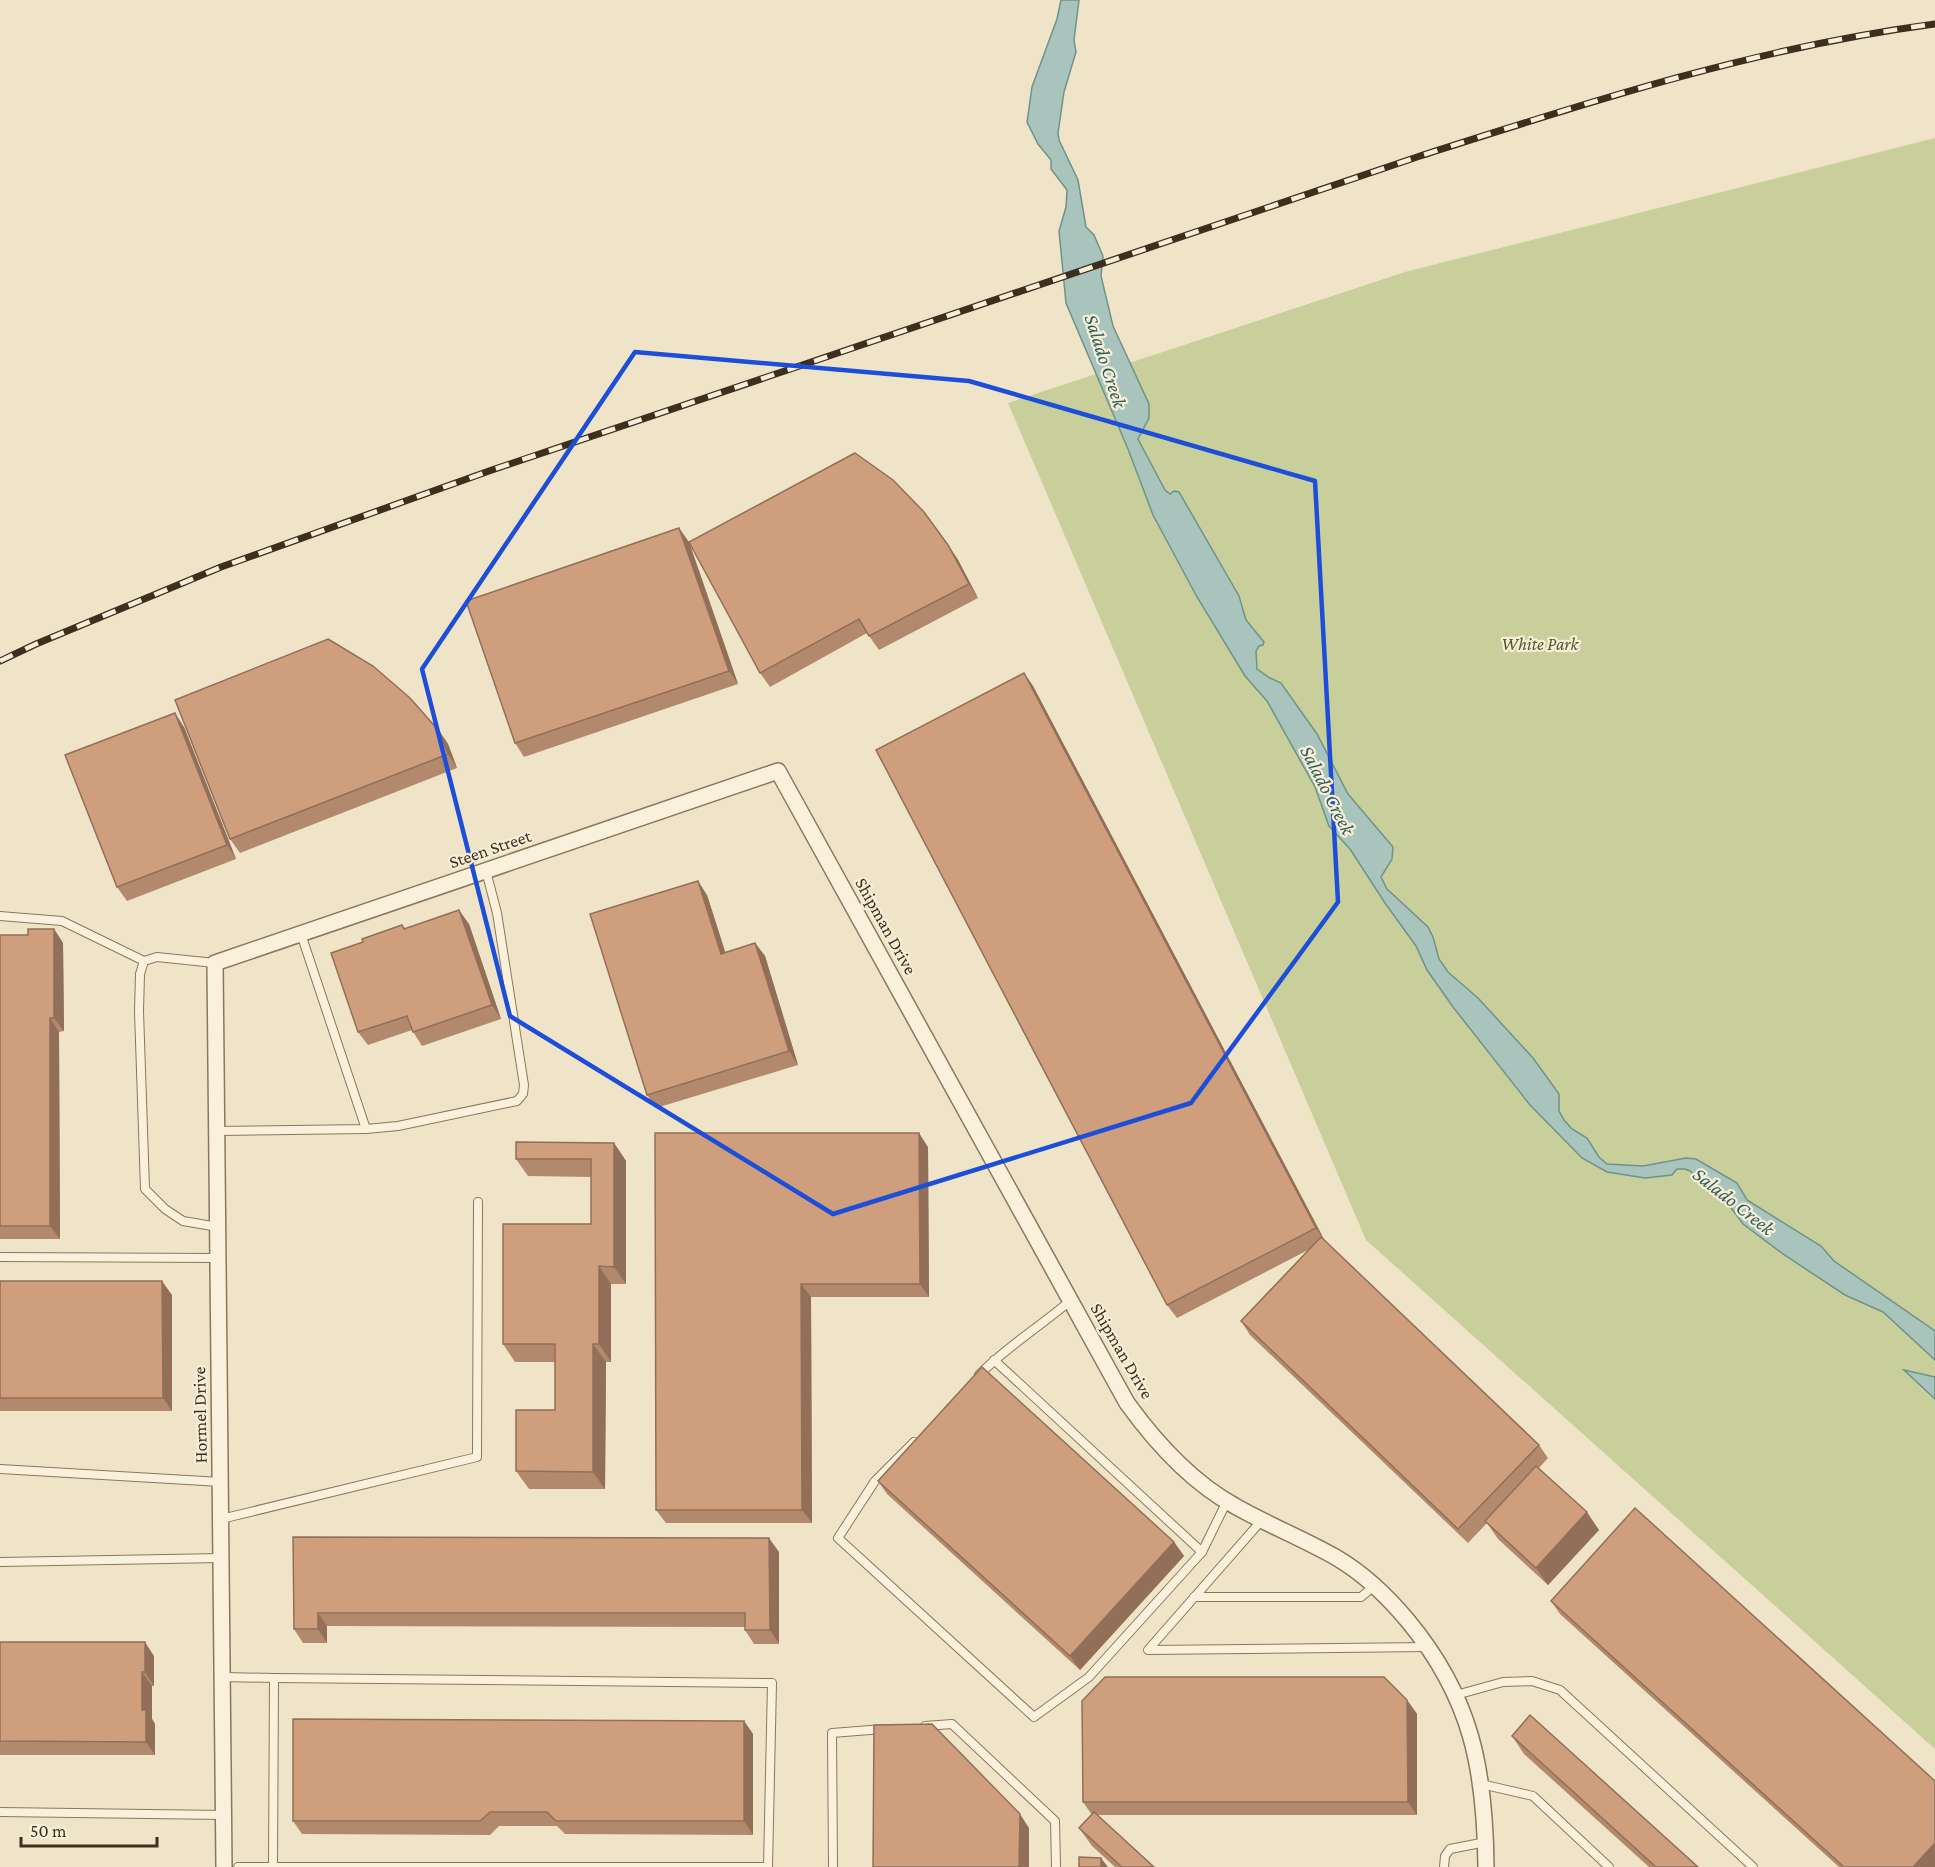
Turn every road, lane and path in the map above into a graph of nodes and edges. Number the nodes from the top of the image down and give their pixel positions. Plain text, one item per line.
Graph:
1 (778, 771) joint
2 (486, 871) junction
3 (0, 916) edge
4 (301, 934) junction
5 (144, 961) junction
6 (215, 963) junction
7 (366, 1129) junction
8 (217, 1131) junction
9 (478, 1202) dead end
10 (218, 1227) junction
11 (0, 1257) edge
12 (218, 1258) junction
13 (1071, 1300) junction
14 (994, 1360) junction
15 (970, 1384) edge
16 (923, 1433) edge
17 (0, 1469) edge
18 (221, 1482) junction
19 (1227, 1501) junction
20 (221, 1519) junction
21 (1262, 1520) junction
22 (1202, 1552) junction
23 (221, 1558) junction
24 (0, 1562) edge
25 (1374, 1586) junction
26 (1194, 1596) junction
27 (1429, 1647) junction
28 (223, 1677) junction
29 (274, 1678) junction
30 (1456, 1695) junction
31 (919, 1726) edge
32 (897, 1728) edge
33 (1481, 1784) junction
34 (0, 1812) edge
35 (224, 1815) junction
36 (1486, 1842) junction
37 (224, 1867) edge
38 (238, 1867) edge
39 (273, 1867) edge
40 (768, 1867) edge
41 (833, 1867) edge
42 (1056, 1867) edge
43 (1444, 1867) edge
44 (1486, 1867) edge
45 (1609, 1867) edge
46 (1753, 1867) edge

1 - 2 street, Steen Street
1 - 13 street, Shipman Drive
2 - 4 street, Steen Street
2 - 7 lane
3 - 5 lane
4 - 6 street, Steen Street
4 - 7 lane
5 - 6 lane
5 - 10 lane
6 - 8 street, Hormel Drive
7 - 8 lane
8 - 10 street, Hormel Drive
9 - 20 lane
10 - 12 street, Hormel Drive
11 - 12 lane
12 - 18 street, Hormel Drive
13 - 14 lane
13 - 19 street, Shipman Drive
14 - 15 lane
14 - 22 lane
16 - 22 lane
17 - 18 lane
18 - 20 street, Hormel Drive
19 - 21 street, Shipman Drive
19 - 22 lane
20 - 23 street, Hormel Drive
21 - 25 street, Shipman Drive
21 - 26 lane
23 - 24 lane
23 - 28 street, Hormel Drive
25 - 26 lane
25 - 27 street, Shipman Drive
26 - 27 lane
27 - 30 street, Shipman Drive
28 - 29 lane
28 - 35 street, Hormel Drive
29 - 39 lane
29 - 40 lane
30 - 33 street, Shipman Drive
30 - 46 lane
31 - 42 lane
32 - 41 lane
33 - 36 street, Shipman Drive
33 - 45 lane
34 - 35 lane
35 - 37 street, Hormel Drive
36 - 43 lane
36 - 44 street, Shipman Drive
38 - 39 lane
39 - 40 lane

